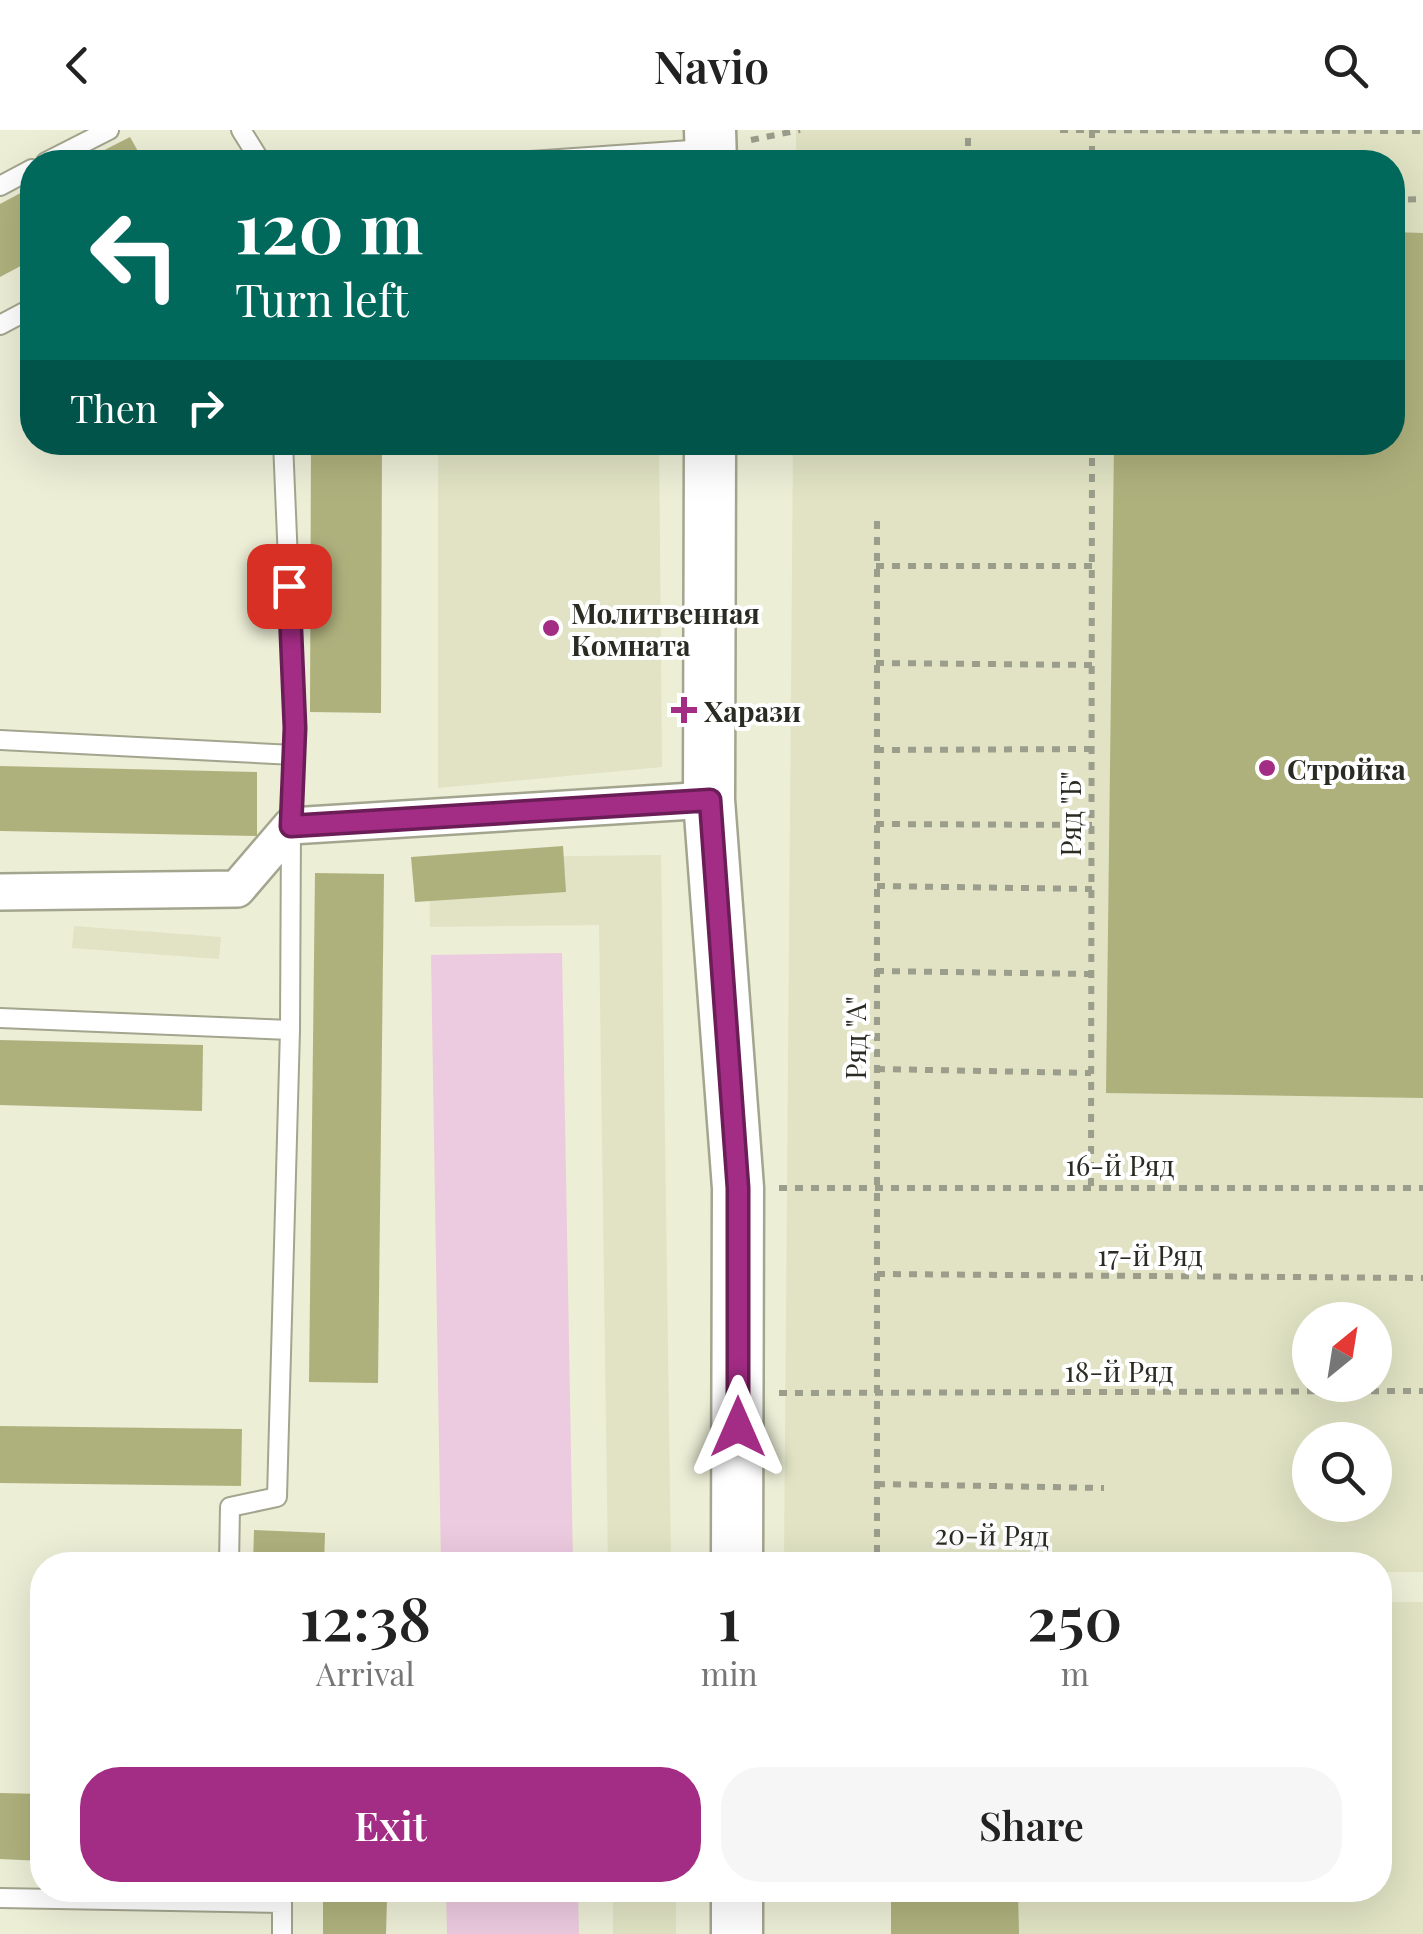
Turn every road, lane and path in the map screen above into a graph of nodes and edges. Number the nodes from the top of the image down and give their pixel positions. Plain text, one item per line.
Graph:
1 (110, 130) edge
2 (1060, 130) edge
3 (1092, 130) edge
4 (1423, 131) edge
5 (710, 147) edge
6 (70, 150) edge
7 (671, 150) edge
8 (284, 455) edge
9 (710, 455) edge
10 (1092, 455) edge
11 (876, 520) dead end
12 (876, 566) junction
13 (1092, 566) junction
14 (876, 663) junction
15 (1092, 665) junction
16 (0, 740) edge
17 (1092, 749) junction
18 (876, 750) junction
19 (294, 756) junction
20 (710, 800) junction
21 (876, 824) junction
22 (1092, 824) junction
23 (291, 826) junction
24 (877, 886) junction
25 (1092, 889) junction
26 (0, 892) edge
27 (876, 971) junction
28 (1092, 974) junction
29 (0, 1018) edge
30 (290, 1030) junction
31 (877, 1069) junction
32 (1091, 1073) junction
33 (876, 1186) junction
34 (1092, 1186) junction
35 (817, 1188) dead end
36 (1423, 1188) edge
37 (876, 1274) junction
38 (1423, 1278) edge
39 (1423, 1391) edge
40 (815, 1394) dead end
41 (876, 1394) junction
42 (877, 1484) junction
43 (1104, 1488) dead end
44 (229, 1552) edge
45 (738, 1552) edge
46 (877, 1552) edge
47 (0, 1898) edge
48 (30, 1898) edge
49 (281, 1902) edge
50 (737, 1902) edge
51 (282, 1934) edge
52 (737, 1934) edge

1 - 6 lane
2 - 3 path
3 - 4 path
5 - 7 lane
8 - 19 lane
9 - 20 main road
10 - 13 path, Ряд "Б"
11 - 12 path, Ряд "А"
12 - 13 path
12 - 14 path, Ряд "А"
13 - 15 path, Ряд "Б"
14 - 15 path
14 - 18 path, Ряд "А"
15 - 17 path, Ряд "Б"
16 - 19 lane
17 - 18 path
17 - 22 path, Ряд "Б"
18 - 21 path, Ряд "А"
19 - 23 lane
20 - 23 street
20 - 45 main road
21 - 22 path
21 - 24 path, Ряд "А"
22 - 25 path, Ряд "Б"
23 - 26 street
23 - 30 lane
24 - 25 path
24 - 27 path, Ряд "А"
25 - 28 path, Ряд "Б"
27 - 28 path
27 - 31 path, Ряд "А"
28 - 32 path, Ряд "Б"
29 - 30 lane
30 - 44 lane
31 - 32 path
31 - 33 path, Ряд "А"
32 - 34 path, Ряд "Б"
33 - 34 path, 16-й Ряд
33 - 35 path, 16-й Ряд
33 - 37 path, Ряд "А"
34 - 36 path, 16-й Ряд
37 - 38 path, 17-й Ряд
37 - 41 path, Ряд "А"
39 - 41 path, 18-й Ряд
40 - 41 path, 18-й Ряд
41 - 42 path, Ряд "А"
42 - 43 path
42 - 46 path, Ряд "А"
47 - 48 lane
49 - 51 lane
50 - 52 main road

